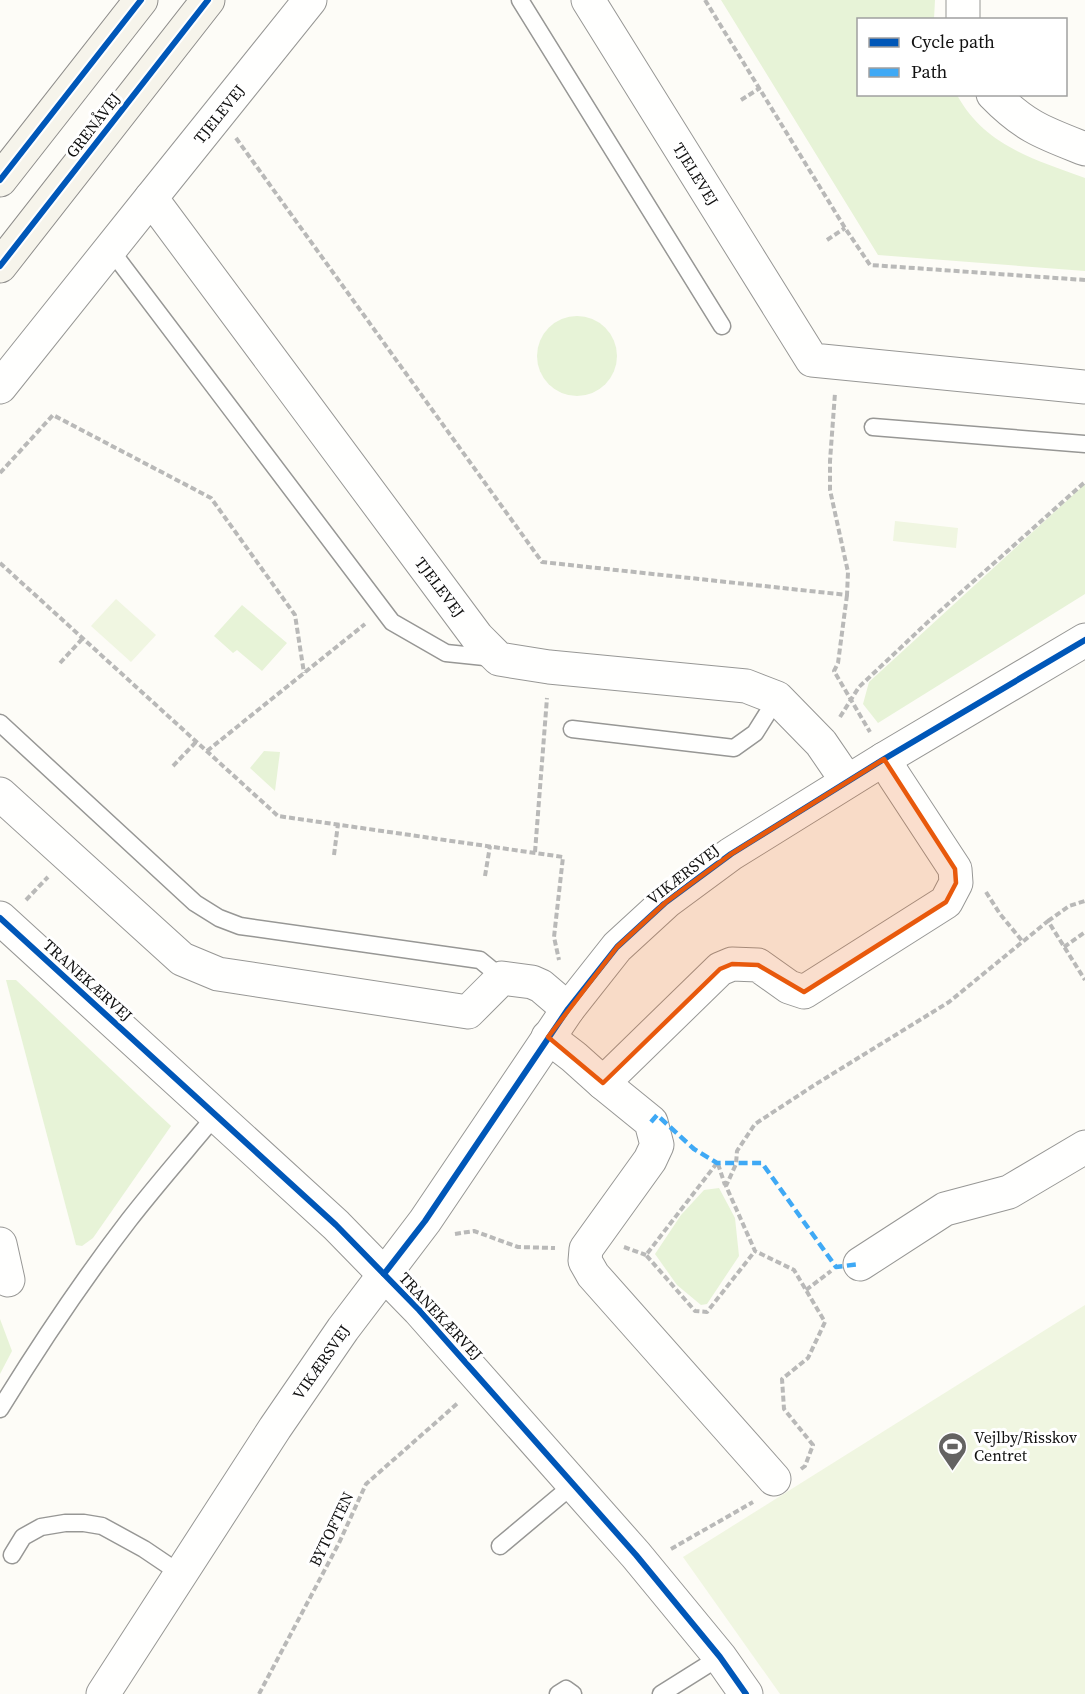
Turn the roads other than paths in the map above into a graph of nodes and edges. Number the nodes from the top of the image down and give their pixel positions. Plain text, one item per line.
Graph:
1 (141, 0) edge
2 (208, 0) edge
3 (310, 0) edge
4 (520, 0) edge
5 (588, 0) edge
6 (963, 0) edge
7 (963, 18) edge
8 (995, 96) edge
9 (1085, 149) edge
10 (0, 180) edge
11 (150, 198) junction
12 (110, 249) junction
13 (0, 266) edge
14 (722, 326) dead end
15 (0, 387) edge
16 (1085, 387) edge
17 (873, 426) dead end
18 (1085, 444) edge
19 (1085, 640) edge
20 (499, 659) junction
21 (777, 698) junction
22 (0, 723) edge
23 (572, 729) dead end
24 (884, 759) junction
25 (848, 782) junction
26 (0, 794) edge
27 (2, 922) edge
28 (502, 978) junction
29 (576, 998) junction
30 (548, 1037) junction
31 (603, 1083) junction
32 (216, 1114) junction
33 (1085, 1147) edge
34 (0, 1244) edge
35 (848, 1265) road end
36 (384, 1274) junction
37 (9, 1280) dead end
38 (0, 1409) edge
39 (574, 1484) junction
40 (773, 1484) road end
41 (500, 1546) dead end
42 (12, 1555) dead end
43 (181, 1574) junction
44 (720, 1657) junction
45 (103, 1694) edge
46 (558, 1694) edge
47 (573, 1694) edge
48 (661, 1694) edge
49 (746, 1694) edge

1 - 10 main road
2 - 13 main road, GRENÅVEJ
3 - 11 street, TJELEVEJ
4 - 14 lane
5 - 16 street, TJELEVEJ
6 - 7 street
8 - 9 street
11 - 12 street, TJELEVEJ
11 - 20 street, TJELEVEJ
12 - 15 street, TJELEVEJ
12 - 20 lane
17 - 18 lane
19 - 24 street, VIKÆRSVEJ
20 - 21 street
21 - 23 lane
21 - 25 street
22 - 28 lane
24 - 25 street, VIKÆRSVEJ
24 - 31 street
25 - 29 street, VIKÆRSVEJ
26 - 28 street
27 - 32 street, TRANEKÆRVEJ
28 - 29 street
29 - 30 street, VIKÆRSVEJ
30 - 31 street
30 - 36 street, VIKÆRSVEJ
31 - 40 street
32 - 36 street, TRANEKÆRVEJ
32 - 38 lane
33 - 35 street
34 - 37 street
36 - 39 street, TRANEKÆRVEJ
36 - 43 street, VIKÆRSVEJ
39 - 41 lane
39 - 44 street, TRANEKÆRVEJ
42 - 43 lane
43 - 45 street, VIKÆRSVEJ
44 - 48 lane
44 - 49 street, TRANEKÆRVEJ
46 - 47 lane

